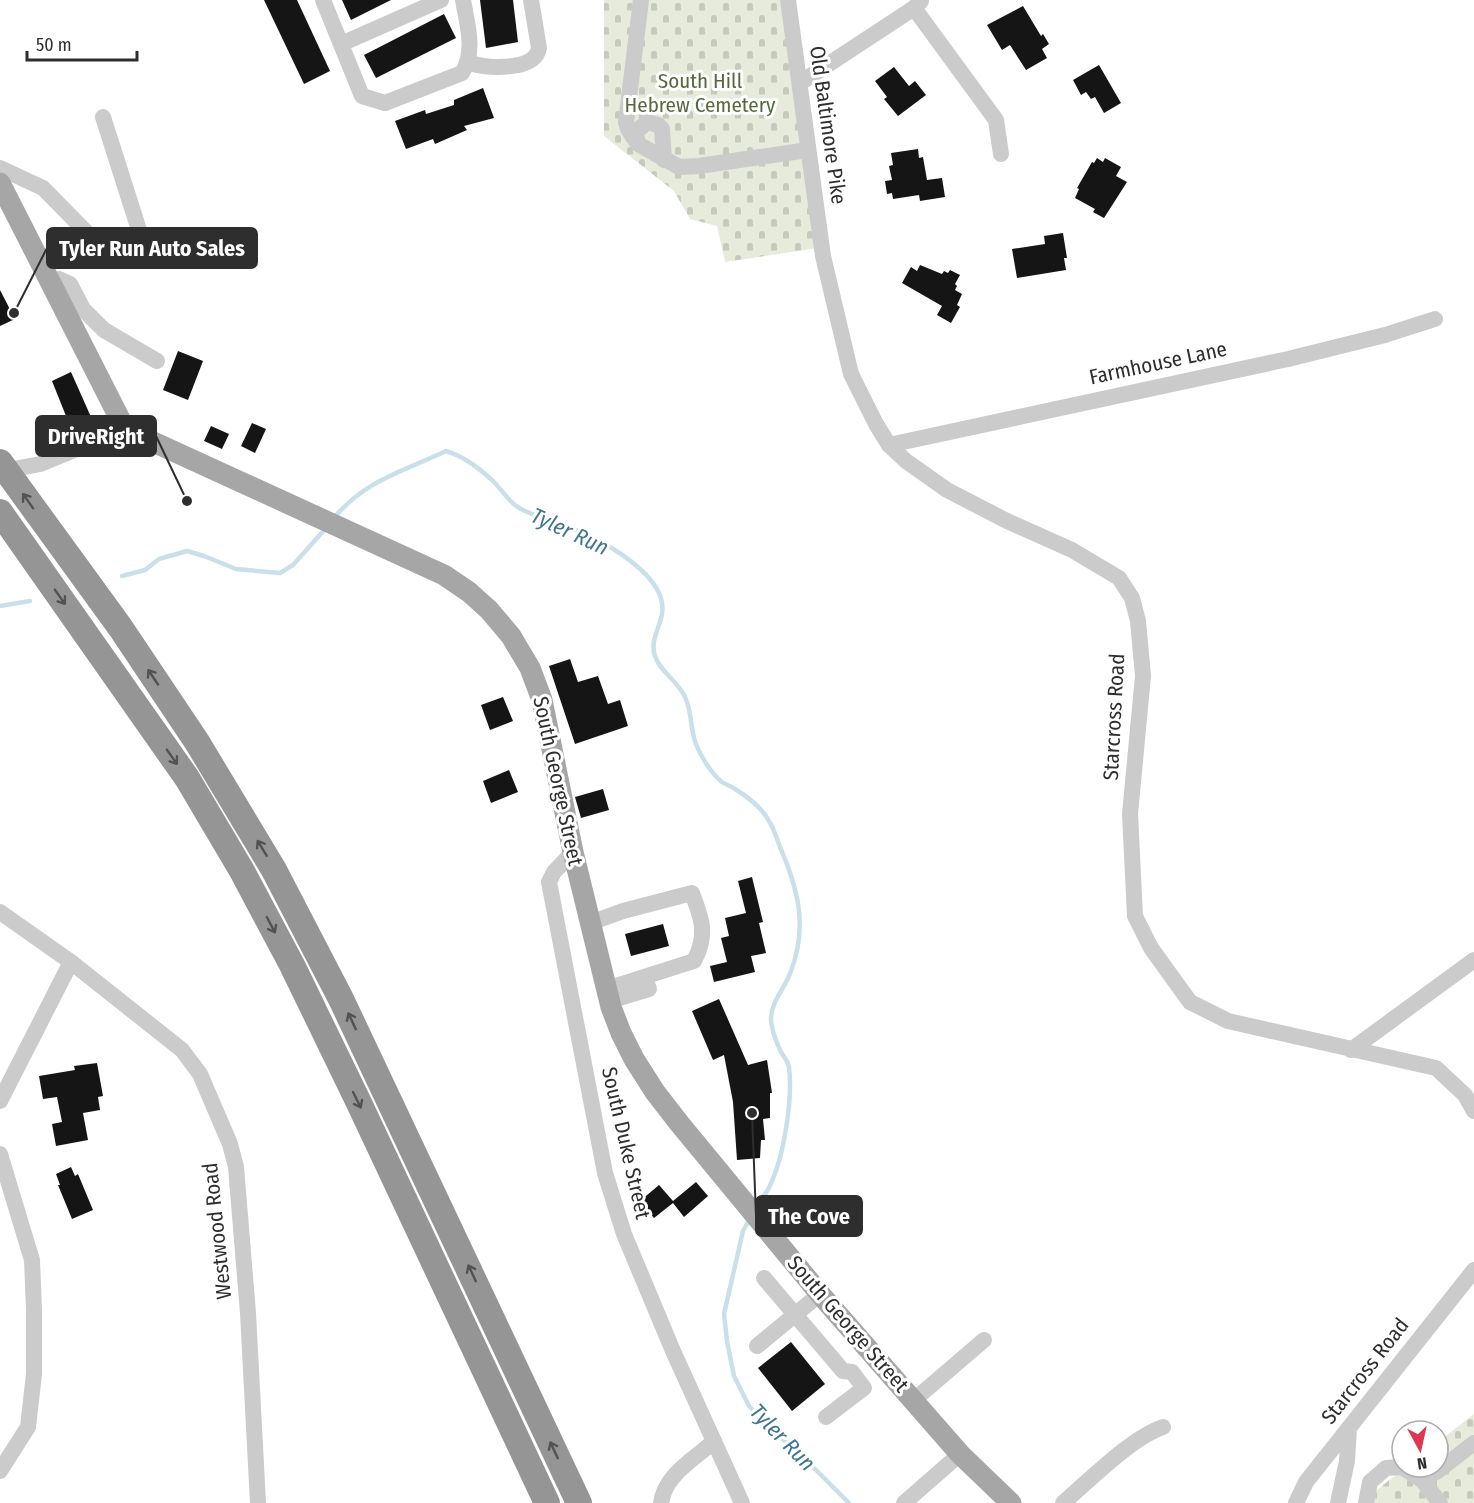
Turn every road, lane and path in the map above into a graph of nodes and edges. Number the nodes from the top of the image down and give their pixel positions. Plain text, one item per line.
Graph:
1 (323, 0) edge
2 (441, 0) edge
3 (463, 0) edge
4 (531, 0) edge
5 (640, 0) edge
6 (789, 0) edge
7 (918, 4) edge
8 (341, 44) junction
9 (469, 63) junction
10 (800, 83) junction
11 (104, 117) dead end
12 (633, 137) junction
13 (808, 150) junction
14 (1001, 154) dead end
15 (664, 160) junction
16 (0, 168) edge
17 (0, 183) edge
18 (823, 256) joint
19 (49, 281) junction
20 (1435, 320) dead end
21 (157, 361) dead end
22 (125, 429) junction
23 (889, 445) junction
24 (0, 462) edge
25 (0, 472) edge
26 (0, 512) edge
27 (573, 852) junction
28 (0, 912) edge
29 (590, 923) junction
30 (1474, 960) edge
31 (71, 962) junction
32 (608, 995) junction
33 (1352, 1050) junction
34 (0, 1101) edge
35 (1474, 1110) edge
36 (0, 1154) edge
37 (1474, 1270) edge
38 (764, 1278) dead end
39 (820, 1294) junction
40 (795, 1315) junction
41 (984, 1340) dead end
42 (757, 1346) dead end
43 (914, 1400) junction
44 (826, 1417) dead end
45 (1163, 1427) dead end
46 (1349, 1428) junction
47 (714, 1441) junction
48 (1474, 1443) edge
49 (960, 1454) junction
50 (0, 1471) edge
51 (1422, 1480) junction
52 (258, 1503) edge
53 (547, 1503) edge
54 (579, 1503) edge
55 (661, 1503) edge
56 (742, 1503) edge
57 (904, 1503) edge
58 (1011, 1503) edge
59 (1063, 1503) edge
60 (1296, 1503) edge
61 (1338, 1503) edge
62 (1366, 1503) edge
63 (1440, 1503) edge

1 - 8 street
2 - 8 street
3 - 9 street
4 - 9 street
5 - 12 street
6 - 10 street, Old Baltimore Pike
7 - 10 street
7 - 14 street
8 - 9 street
10 - 13 street, Old Baltimore Pike
11 - 16 street
12 - 15 street
12 - 15 street
13 - 15 street
13 - 18 street, Old Baltimore Pike
17 - 19 main road
18 - 23 street, Starcross Road
19 - 21 street
19 - 22 main road
20 - 23 street, Farmhouse Lane
22 - 25 street
22 - 27 main road, South George Street
23 - 33 street, Starcross Road
54 -> 24 highway
26 -> 53 highway
27 - 29 main road, South George Street
27 - 47 street, South Duke Street
28 - 31 street, Westwood Road
29 - 32 main road, South George Street
29 - 32 street
30 - 33 street
31 - 34 street
31 - 52 street, Westwood Road
32 - 39 main road, South George Street
33 - 35 street, Starcross Road
36 - 50 street
37 - 46 street, Starcross Road
38 - 40 street
39 - 40 street
39 - 43 main road, South George Street
40 - 42 street
40 - 44 street
41 - 43 street
43 - 49 main road, South George Street
45 - 59 street
46 - 60 street, Starcross Road
46 - 61 street
47 - 55 street
47 - 56 street, South Duke Street
48 - 51 street
49 - 57 street
49 - 58 main road, South George Street
51 - 62 street
51 - 63 street

